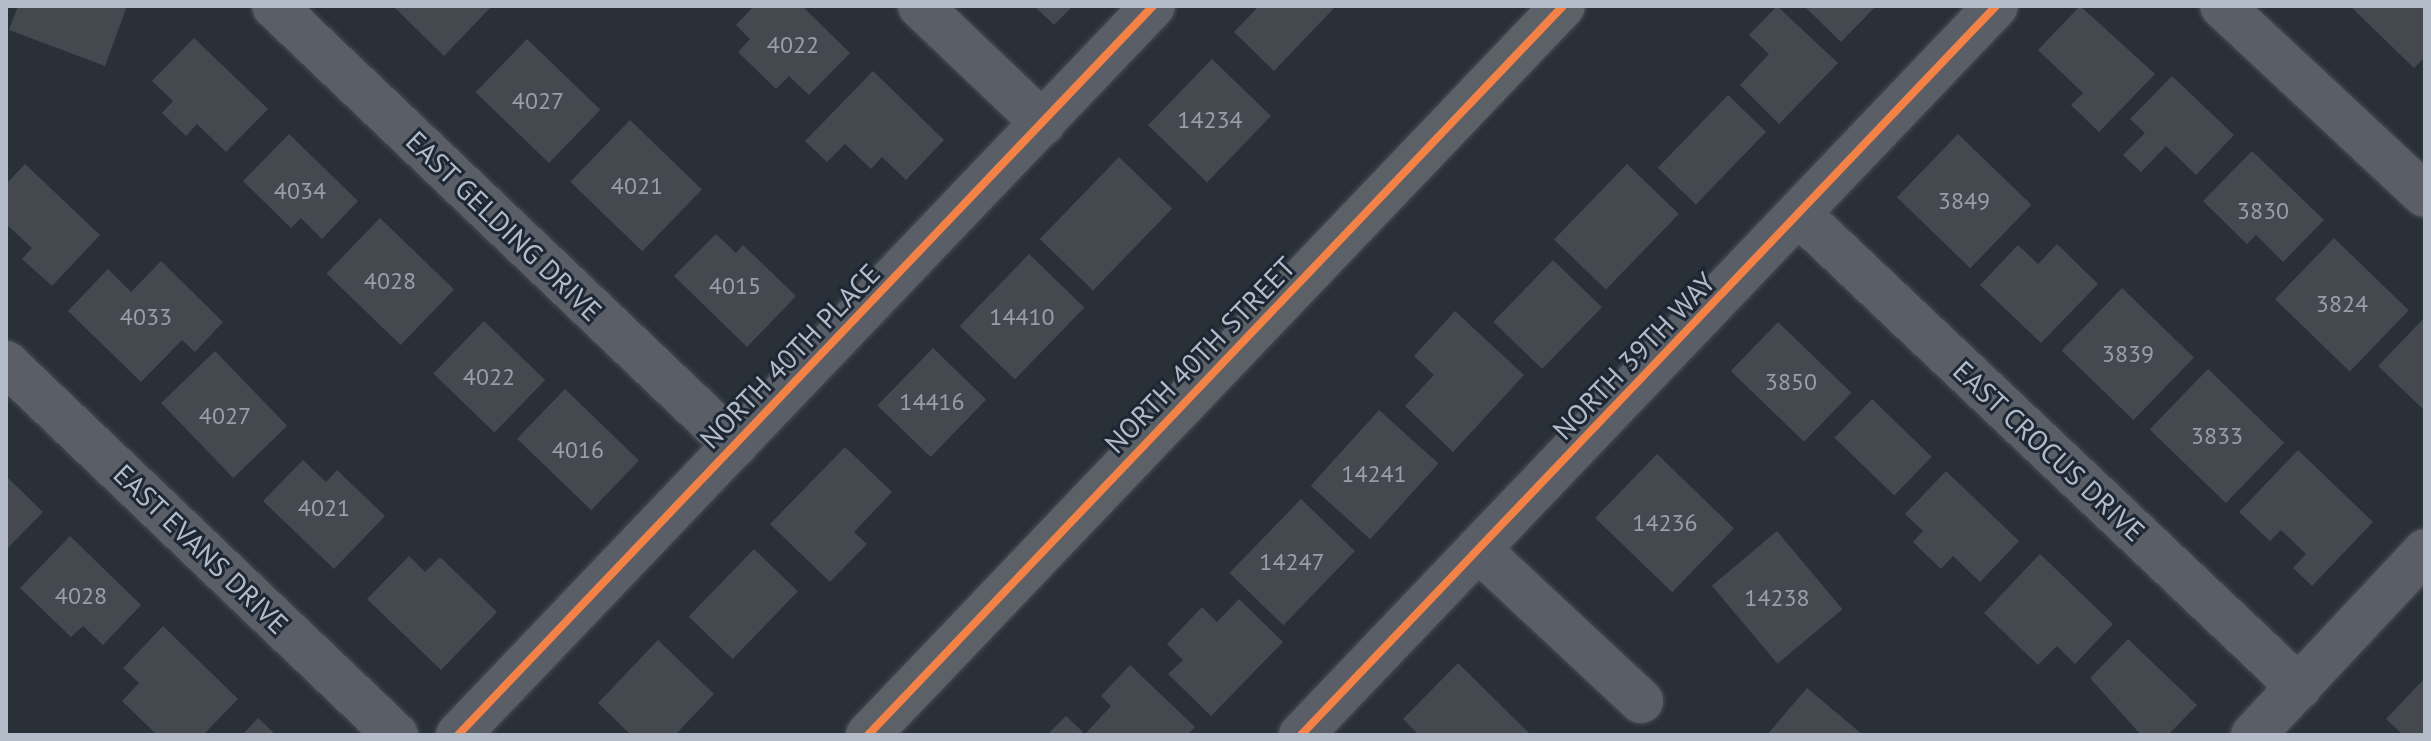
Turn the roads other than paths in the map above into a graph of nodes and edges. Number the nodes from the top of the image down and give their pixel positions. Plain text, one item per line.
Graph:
1 (274, 6) edge
2 (920, 6) edge
3 (1153, 6) edge
4 (1563, 6) edge
5 (1996, 6) edge
6 (2222, 6) edge
7 (1043, 123) junction
8 (2425, 195) edge
9 (1800, 215) junction
10 (6, 363) edge
11 (735, 445) junction
12 (1478, 549) junction
13 (2425, 551) edge
14 (2299, 687) junction
15 (1641, 701) dead end
16 (396, 735) edge
17 (458, 735) edge
18 (868, 735) edge
19 (1301, 735) edge
20 (2253, 735) edge

1 - 11 street, EAST GELDING DRIVE
2 - 7 street
3 - 7 street, NORTH 40TH PLACE
4 - 18 main road, NORTH 40TH STREET
5 - 9 street, NORTH 39TH WAY
6 - 8 street
7 - 11 street, NORTH 40TH PLACE
9 - 12 street, NORTH 39TH WAY
9 - 14 street, EAST CROCUS DRIVE
10 - 16 street, EAST EVANS DRIVE
11 - 17 street, NORTH 40TH PLACE
12 - 15 street
12 - 19 street, NORTH 39TH WAY
13 - 14 street
14 - 20 street

